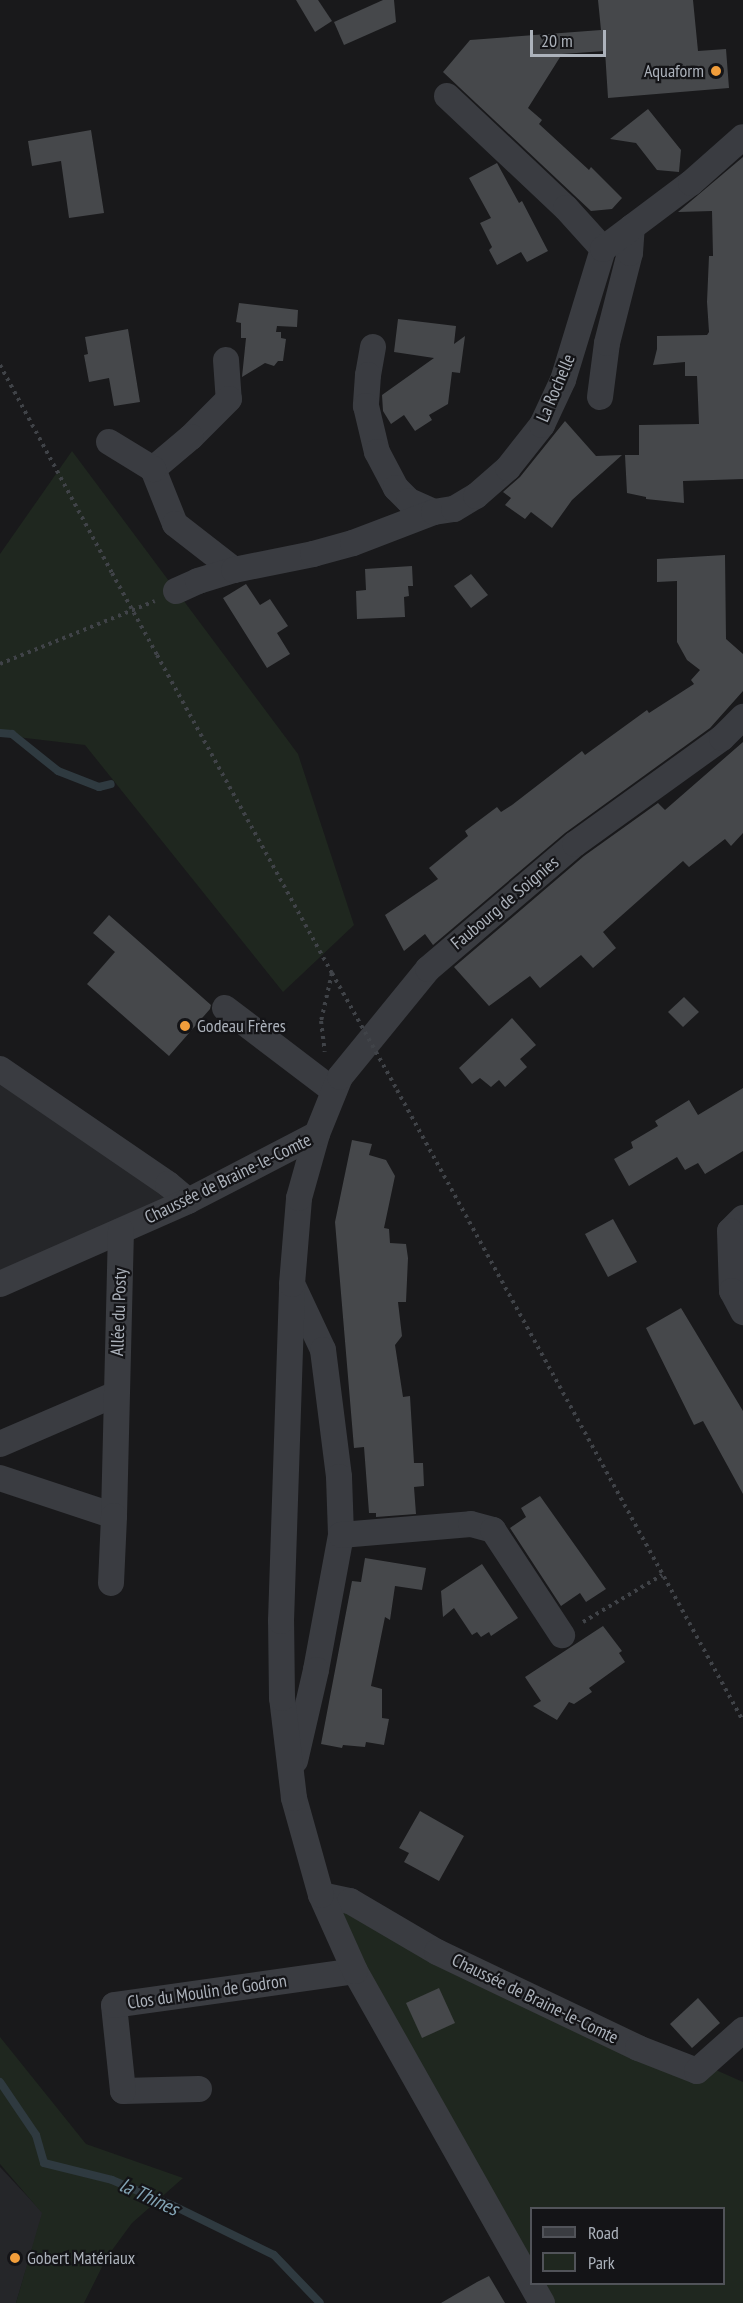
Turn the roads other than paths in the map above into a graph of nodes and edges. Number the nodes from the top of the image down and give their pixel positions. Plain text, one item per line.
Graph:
1 (447, 96) dead end
2 (743, 137) edge
3 (632, 227) junction
4 (603, 249) junction
5 (373, 347) dead end
6 (226, 360) dead end
7 (600, 397) dead end
8 (109, 442) dead end
9 (153, 469) junction
10 (434, 512) junction
11 (234, 570) junction
12 (176, 591) road end
13 (743, 717) edge
14 (225, 1008) dead end
15 (0, 1069) edge
16 (337, 1084) junction
17 (317, 1134) junction
18 (188, 1201) junction
19 (743, 1218) edge
20 (122, 1231) junction
21 (0, 1284) edge
22 (292, 1284) junction
23 (743, 1312) edge
24 (116, 1394) junction
25 (0, 1444) edge
26 (0, 1478) edge
27 (114, 1516) junction
28 (341, 1535) junction
29 (111, 1583) dead end
30 (562, 1635) road end
31 (291, 1779) junction
32 (321, 1895) junction
33 (355, 1971) junction
34 (743, 2030) edge
35 (199, 2089) dead end
36 (530, 2282) edge
37 (532, 2285) edge
38 (542, 2303) edge

1 - 4 street
2 - 3 street
3 - 4 street
3 - 7 street
4 - 10 street, La Rochelle
5 - 10 street
6 - 9 street
8 - 9 street
9 - 11 street
10 - 11 street, La Rochelle
11 - 12 street, La Rochelle
13 - 16 street, Faubourg de Soignies
14 - 16 street
15 - 18 street
16 - 17 street, Faubourg de Soignies
17 - 18 street, Chaussée de Braine-le-Comte
17 - 22 street, Chaussée de Braine-le-Comte
18 - 20 street, Chaussée de Braine-le-Comte
19 - 23 street
20 - 21 street, Chaussée de Braine-le-Comte
20 - 24 street, Allée du Posty
22 - 28 street, Chaussée de Braine-le-Comte
22 - 31 street, Chaussée de Braine-le-Comte
24 - 25 street
24 - 27 street, Allée du Posty
26 - 27 street
27 - 29 street, Allée du Posty
28 - 30 street
28 - 31 street, Chaussée de Braine-le-Comte
31 - 32 street, Chaussée de Braine-le-Comte
32 - 33 street, Chaussée de Braine-le-Comte
32 - 34 street, Chaussée de Braine-le-Comte
33 - 35 street, Clos du Moulin de Godron
33 - 36 street, Chaussée de Braine-le-Comte
37 - 38 street, Chaussée de Braine-le-Comte

